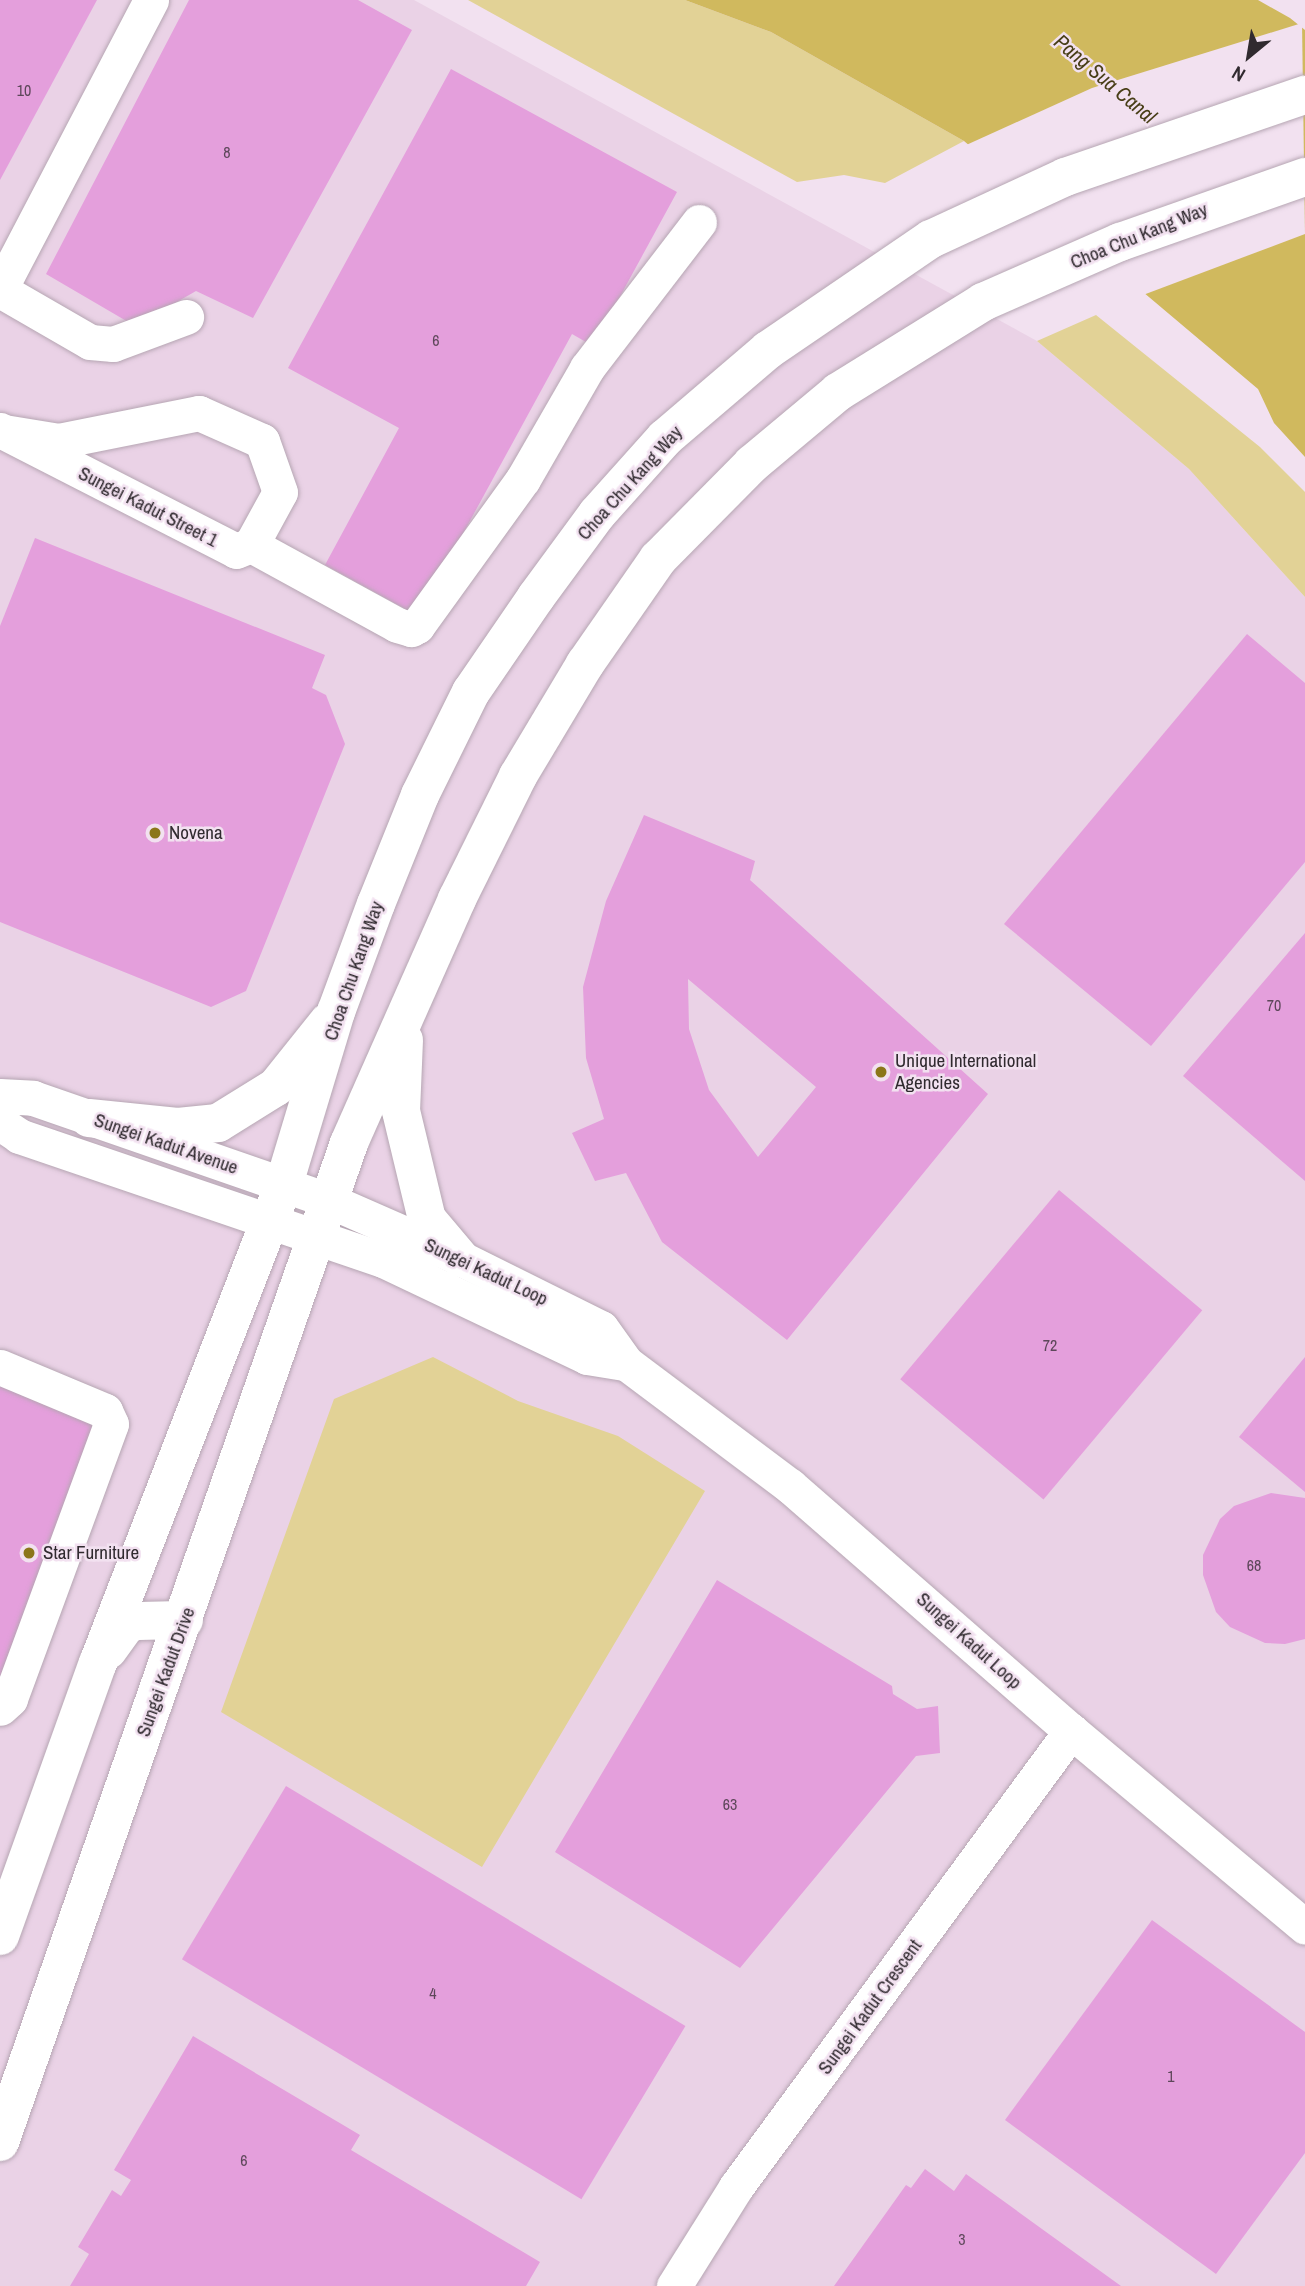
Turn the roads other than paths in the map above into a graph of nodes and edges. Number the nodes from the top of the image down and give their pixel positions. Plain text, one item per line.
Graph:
1 (151, 0) edge
2 (1305, 95) edge
3 (1305, 177) edge
4 (699, 222) dead end
5 (0, 290) edge
6 (186, 317) dead end
7 (2, 431) edge
8 (251, 545) junction
9 (336, 1012) junction
10 (405, 1024) junction
11 (0, 1096) edge
12 (89, 1118) junction
13 (0, 1123) edge
14 (284, 1184) junction
15 (271, 1219) junction
16 (324, 1219) junction
17 (460, 1258) junction
18 (626, 1363) junction
19 (0, 1367) edge
20 (184, 1620) junction
21 (98, 1663) junction
22 (0, 1708) edge
23 (1071, 1731) junction
24 (1305, 1927) edge
25 (0, 1936) edge
26 (0, 2141) edge
27 (674, 2286) edge

1 - 5 street
2 - 9 main road, Choa Chu Kang Way
3 - 10 main road, Choa Chu Kang Way
4 - 8 street
5 - 6 street
7 - 8 street, Sungei Kadut Street 1
7 - 8 street, Sungei Kadut Street 1
9 - 12 main road
9 - 14 main road, Choa Chu Kang Way
10 - 16 main road, Choa Chu Kang Way
10 - 17 main road
11 - 12 street, Sungei Kadut Avenue
12 - 14 street, Sungei Kadut Avenue
13 - 15 street, Sungei Kadut Avenue
14 - 15 main road
14 - 16 street, Sungei Kadut Avenue
15 - 16 street, Sungei Kadut Avenue
15 - 21 main road
16 - 17 street, Sungei Kadut Loop
16 - 18 street, Sungei Kadut Loop
16 - 20 main road, Sungei Kadut Drive
17 - 18 street, Sungei Kadut Loop
18 - 23 street, Sungei Kadut Loop
19 - 22 street
20 - 21 main road
20 - 26 main road, Sungei Kadut Drive
21 - 25 main road
23 - 24 street, Sungei Kadut Loop
23 - 27 street, Sungei Kadut Crescent

